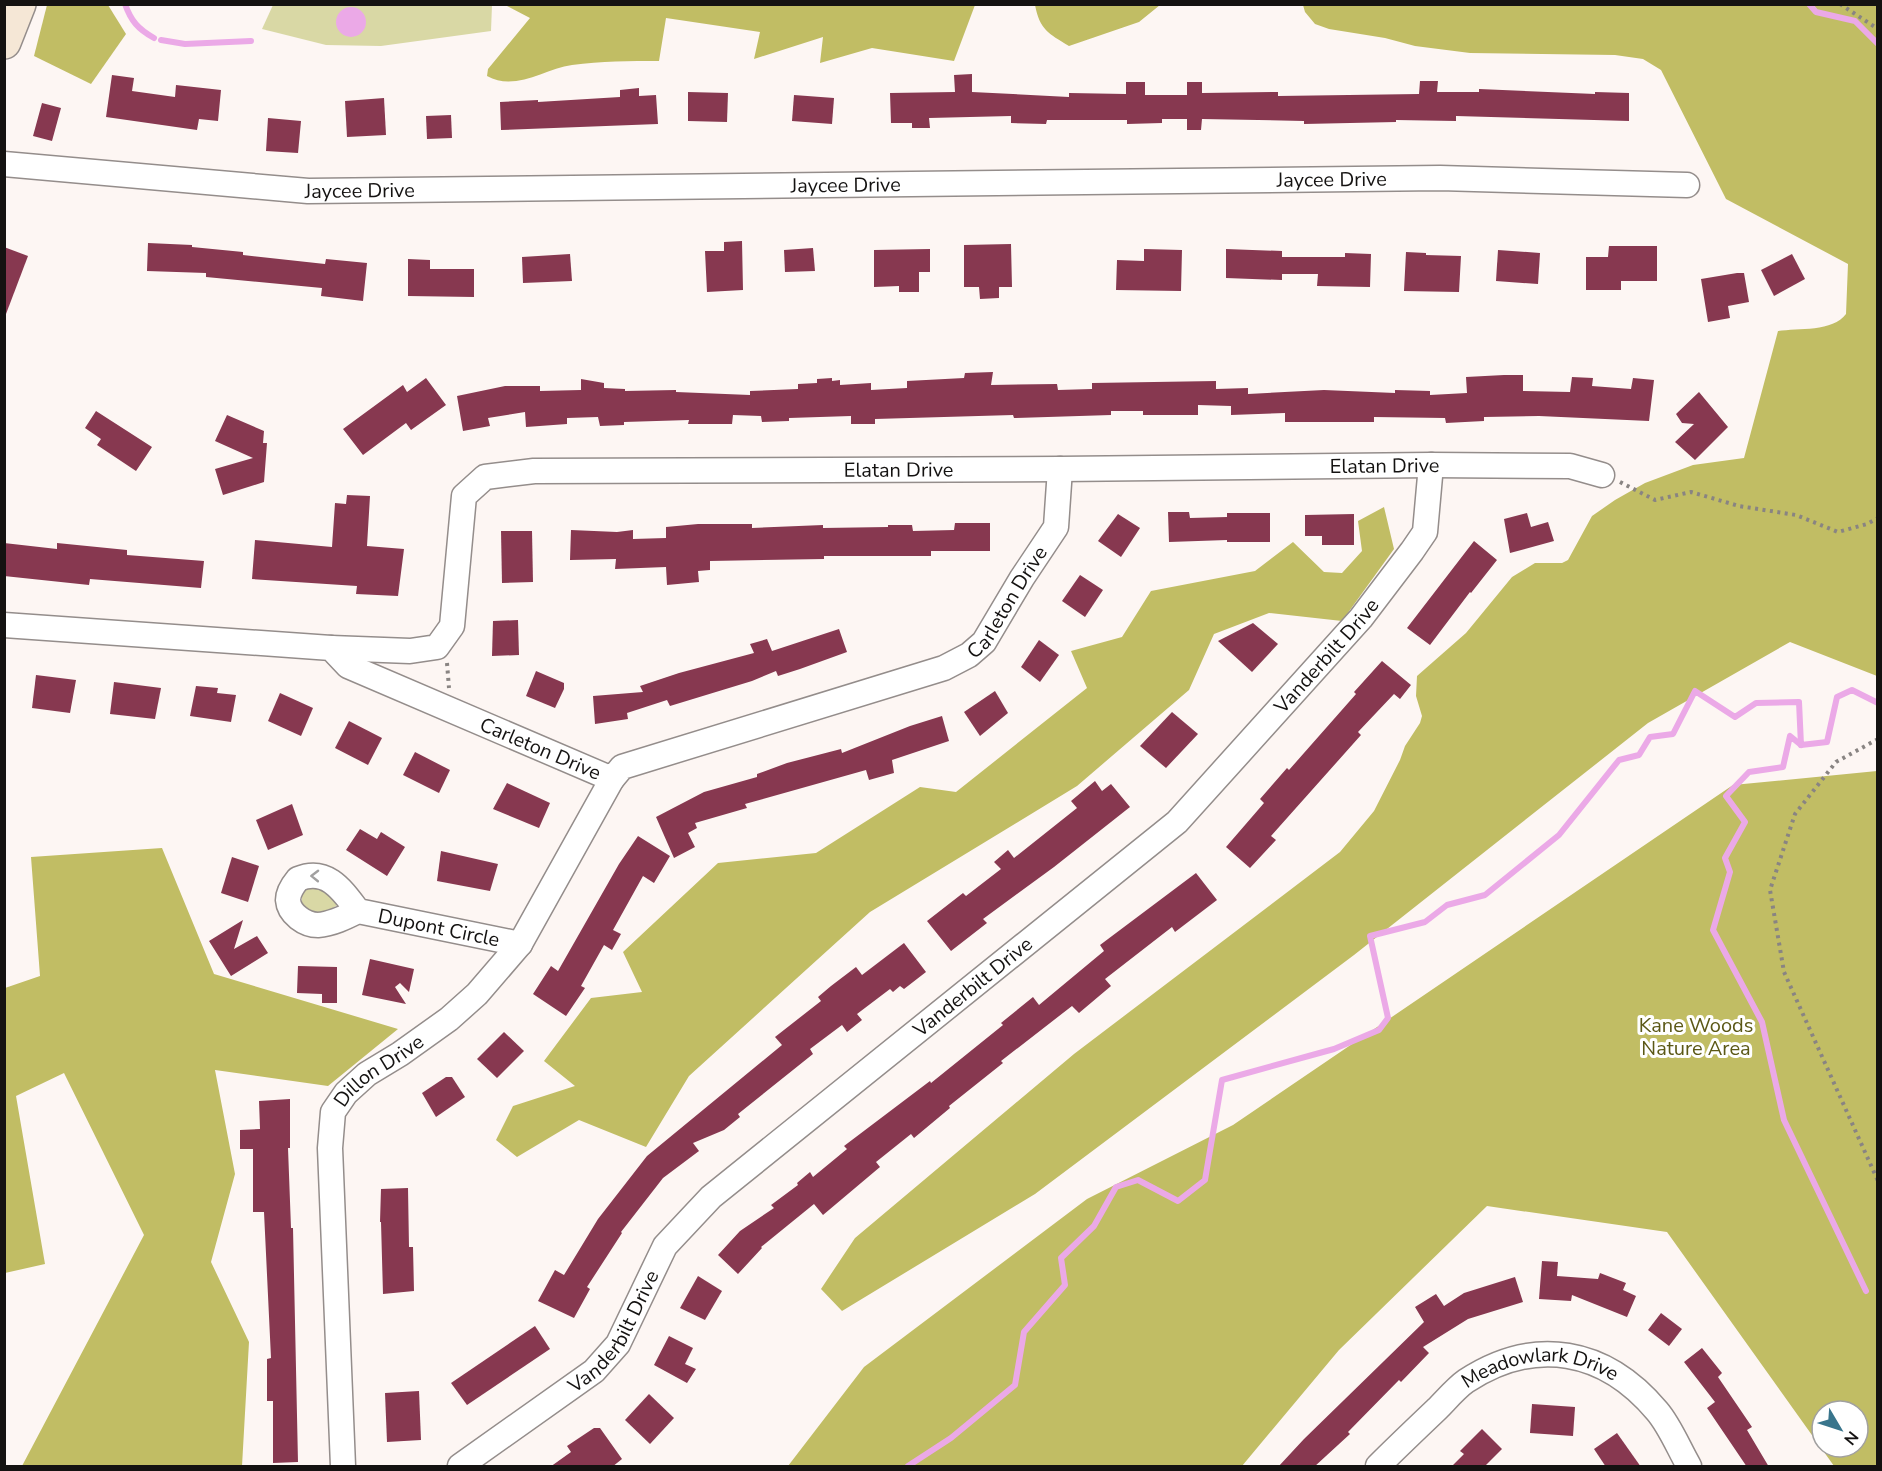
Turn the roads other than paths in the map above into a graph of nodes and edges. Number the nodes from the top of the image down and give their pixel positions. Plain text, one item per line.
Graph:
1 (19, 4) edge
2 (4, 42) edge
3 (4, 164) edge
4 (1687, 185) dead end
5 (1431, 465) junction
6 (1060, 469) junction
7 (1602, 475) road end
8 (4, 625) edge
9 (331, 648) junction
10 (612, 779) junction
11 (358, 911) dead end
12 (520, 944) junction
13 (343, 1467) edge
14 (460, 1467) edge
15 (1378, 1467) edge
16 (1689, 1467) edge

1 - 2 main road
3 - 4 street, Jaycee Drive
5 - 6 street, Elatan Drive
5 - 7 street, Elatan Drive
5 - 14 street, Vanderbilt Drive
6 - 9 street, Elatan Drive
6 - 10 street, Carleton Drive
8 - 9 street
9 - 10 street, Carleton Drive
10 - 12 street, Dillon Drive
11 - 12 street, Dupont Circle
12 - 13 street, Dillon Drive
15 - 16 street, Meadowlark Drive

